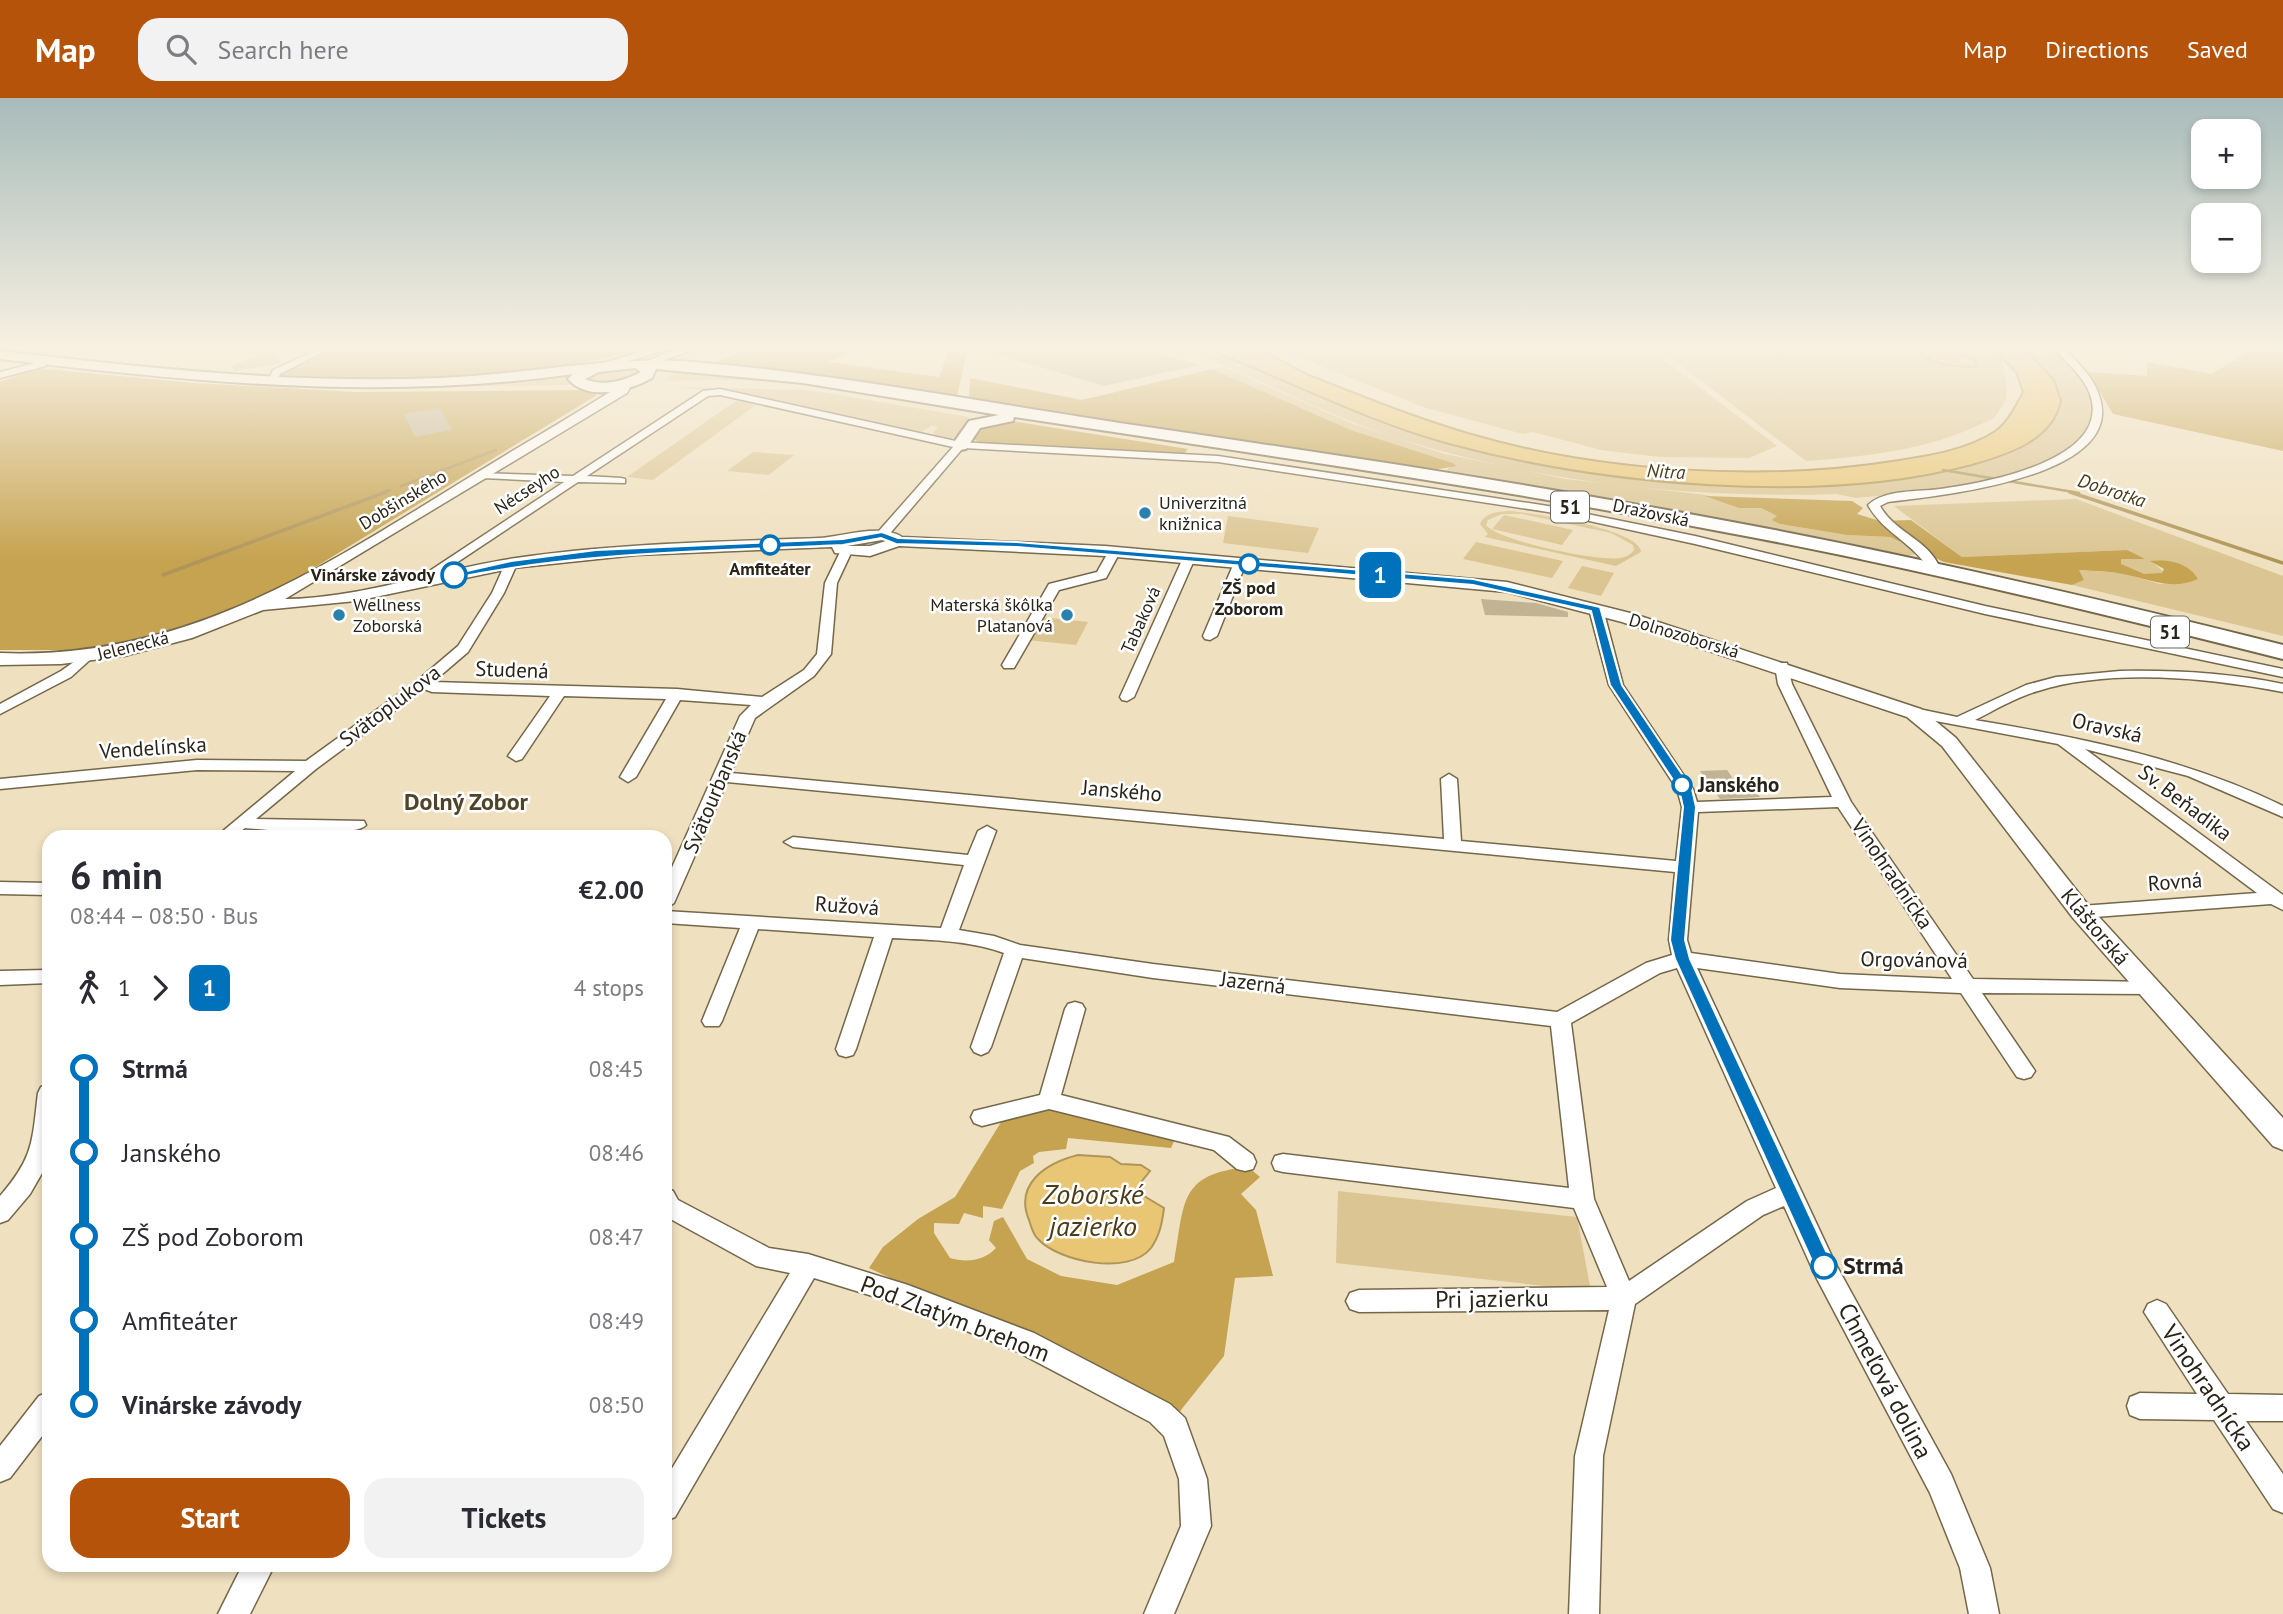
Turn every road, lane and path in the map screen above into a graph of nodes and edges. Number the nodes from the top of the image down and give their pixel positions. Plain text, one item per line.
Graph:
1 (575, 419) edge
2 (670, 419) edge
3 (837, 419) edge
4 (962, 419) edge
5 (1012, 419) edge
6 (1016, 419) edge
7 (2096, 419) edge
8 (960, 445) junction
9 (482, 475) junction
10 (575, 479) junction
11 (621, 481) dead end
12 (889, 538) junction
13 (845, 547) junction
14 (1114, 552) junction
15 (1189, 558) junction
16 (1930, 562) junction
17 (1240, 563) junction
18 (511, 564) junction
19 (431, 574) dead end
20 (261, 605) junction
21 (1596, 609) junction
22 (1210, 636) dead end
23 (2283, 652) edge
24 (85, 657) junction
25 (0, 659) edge
26 (2283, 661) edge
27 (1009, 665) dead end
28 (1782, 666) junction
29 (2283, 673) edge
30 (423, 683) junction
31 (2283, 688) edge
32 (559, 693) junction
33 (677, 693) junction
34 (1127, 698) dead end
35 (761, 701) junction
36 (0, 709) edge
37 (1913, 713) junction
38 (1958, 722) junction
39 (2060, 738) junction
40 (516, 756) dead end
41 (310, 766) junction
42 (628, 777) dead end
43 (723, 777) junction
44 (1449, 779) dead end
45 (0, 784) edge
46 (1843, 802) junction
47 (1690, 807) junction
48 (2283, 812) edge
49 (240, 823) junction
50 (358, 825) dead end
51 (232, 830) edge
52 (987, 831) dead end
53 (793, 842) dead end
54 (1453, 845) junction
55 (974, 861) junction
56 (1684, 867) junction
57 (0, 888) edge
58 (42, 889) edge
59 (672, 889) edge
60 (2278, 901) edge
61 (2081, 912) junction
62 (672, 917) edge
63 (752, 922) junction
64 (885, 931) junction
65 (948, 935) junction
66 (1017, 951) junction
67 (1683, 959) junction
68 (42, 977) edge
69 (0, 978) edge
70 (1966, 984) junction
71 (2146, 987) junction
72 (1074, 1009) dead end
73 (1560, 1020) junction
74 (712, 1021) dead end
75 (981, 1047) dead end
76 (846, 1049) dead end
77 (2024, 1071) dead end
78 (1049, 1101) junction
79 (982, 1117) dead end
80 (2283, 1138) edge
81 (42, 1153) edge
82 (1245, 1162) dead end
83 (1283, 1163) dead end
84 (1789, 1193) junction
85 (1581, 1199) junction
86 (672, 1208) edge
87 (0, 1213) edge
88 (808, 1265) junction
89 (1624, 1298) junction
90 (1359, 1301) dead end
91 (2157, 1312) dead end
92 (2140, 1406) dead end
93 (2222, 1408) junction
94 (2283, 1408) edge
95 (42, 1414) edge
96 (0, 1468) edge
97 (672, 1495) edge
98 (2283, 1499) edge
99 (256, 1572) edge
100 (233, 1614) edge
101 (1159, 1614) edge
102 (1584, 1614) edge
103 (1984, 1614) edge

1 - 9 street, Dobšinského
2 - 10 street, Nécseyho
3 - 8 street, Nécseyho
4 - 8 main road
5 - 26 main road, 51
6 - 16 main road, 51
7 - 16 street
8 - 12 street
8 - 29 street, Dražovská
9 - 10 street
9 - 20 street, Dobšinského
10 - 11 street
10 - 19 street, Nécseyho
12 - 13 street, Dolnozoborská
12 - 14 street, Dolnozoborská
13 - 18 street, Dolnozoborská
13 - 35 street, Svätourbanská
14 - 15 street, Dolnozoborská
14 - 27 street
15 - 17 street, Dolnozoborská
15 - 34 street, Tabaková
16 - 23 main road, 51
17 - 21 street, Dolnozoborská
17 - 22 street
18 - 20 street, Dolnozoborská
18 - 30 street, Svätoplukova
20 - 24 street, Jelenecká
21 - 28 street, Dolnozoborská
21 - 47 street, Chmeľová dolina
24 - 25 street, Jelenecká
24 - 36 street
28 - 37 street, Dolnozoborská
28 - 46 street, Vinohradnícka
30 - 32 street, Studená
30 - 41 street, Svätoplukova
31 - 38 street
32 - 33 street, Studená
32 - 40 street, Studená
33 - 35 street, Studená
33 - 42 street
35 - 43 street, Svätourbanská
37 - 38 street, Oravská
37 - 61 street, Kláštorská
38 - 39 street, Oravská
39 - 48 street, Oravská
39 - 60 street, Sv. Beňadika
41 - 45 street, Vendelínska
41 - 49 street, Svätoplukova
43 - 54 street, Janského
43 - 59 street, Svätourbanská
44 - 54 street
46 - 47 street
46 - 70 street, Vinohradnícka
47 - 56 street, Chmeľová dolina
49 - 50 street
49 - 51 street, Svätoplukova
52 - 55 street
53 - 55 street
54 - 56 street, Janského
55 - 65 street
56 - 67 street, Chmeľová dolina
57 - 58 street
60 - 61 street, Rovná
61 - 71 street, Kláštorská
62 - 63 street, Ružová
63 - 64 street, Ružová
63 - 74 street
64 - 65 street, Ružová
64 - 76 street
65 - 66 street, Jazerná
66 - 73 street, Jazerná
66 - 75 street
67 - 70 street, Orgovánová
67 - 73 street
67 - 84 street, Chmeľová dolina
68 - 69 street
70 - 71 street, Orgovánová
70 - 77 street, Vinohradnícka
71 - 80 street, Kláštorská
72 - 78 street
73 - 85 street
78 - 79 street
78 - 82 street
81 - 87 street
83 - 85 street
84 - 89 street
84 - 103 street, Chmeľová dolina
85 - 89 street
86 - 88 street, Pod Zlatým brehom
88 - 97 street
88 - 101 street, Pod Zlatým brehom
89 - 90 street, Pri jazierku
89 - 102 street
91 - 93 street, Vinohradnícka
92 - 93 street
93 - 94 street
93 - 98 street, Vinohradnícka
95 - 96 street
99 - 100 street

